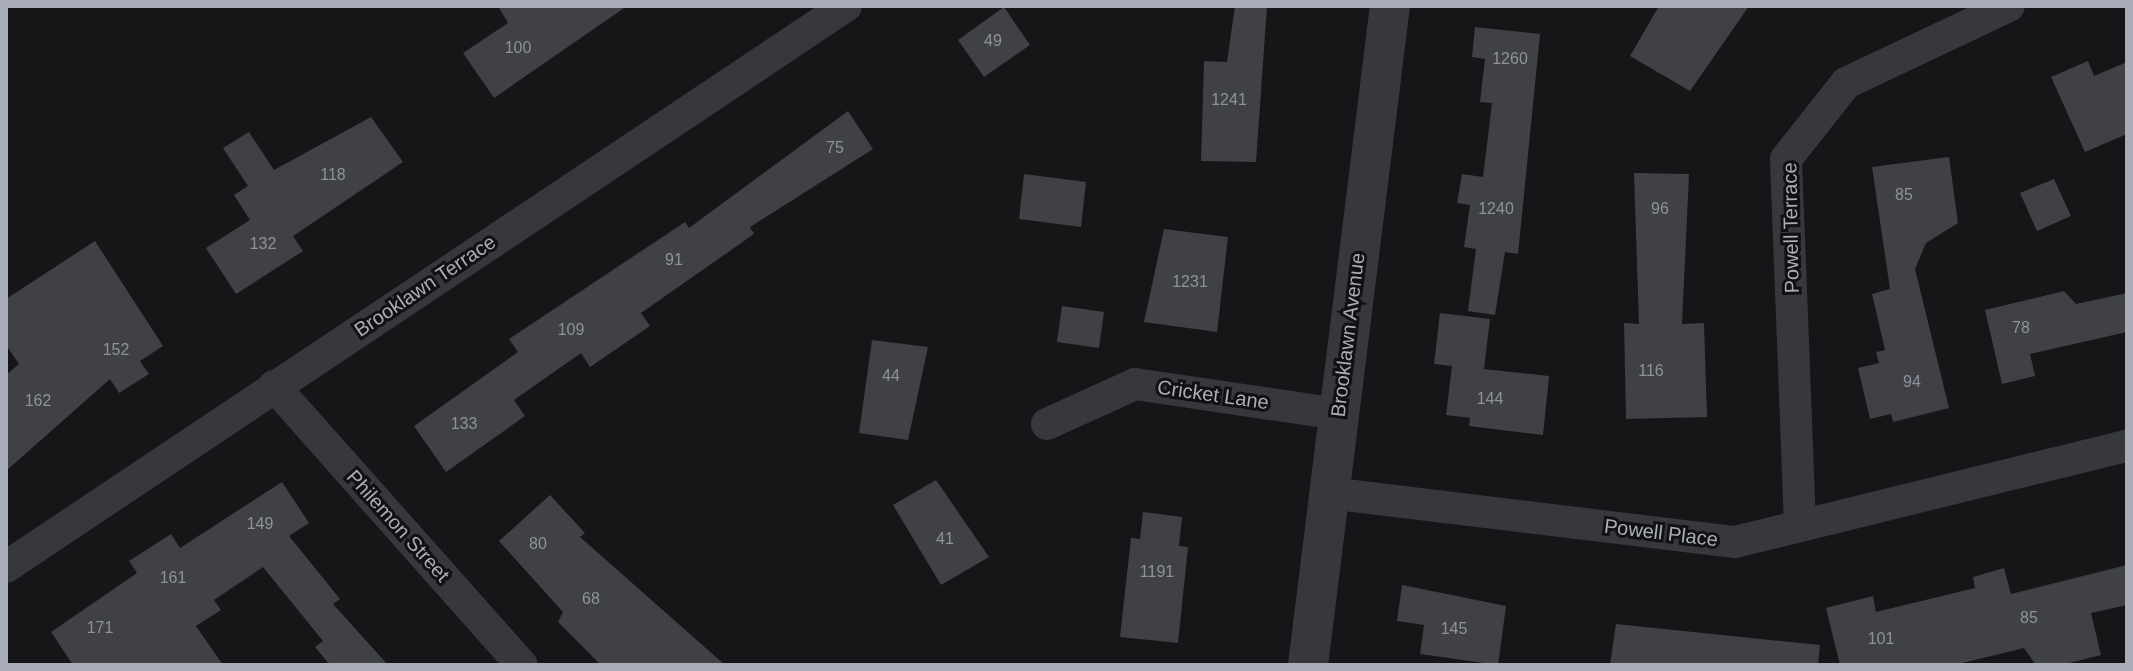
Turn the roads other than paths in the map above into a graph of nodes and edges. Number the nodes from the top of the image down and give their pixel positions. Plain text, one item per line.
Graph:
1 (846, 6) edge
2 (1390, 6) edge
3 (2009, 6) edge
4 (274, 386) junction
5 (1338, 414) junction
6 (1047, 424) dead end
7 (2127, 446) edge
8 (1329, 493) junction
9 (1800, 525) junction
10 (6, 567) edge
11 (522, 665) edge
12 (1308, 665) edge

1 - 4 street, Brooklawn Terrace
2 - 5 street, Brooklawn Avenue
3 - 9 street, Powell Terrace
4 - 10 street, Brooklawn Terrace
4 - 11 street, Philemon Street
5 - 6 street, Cricket Lane
5 - 8 street, Brooklawn Avenue
7 - 9 street, Powell Place
8 - 9 street, Powell Place
8 - 12 street, Brooklawn Avenue

